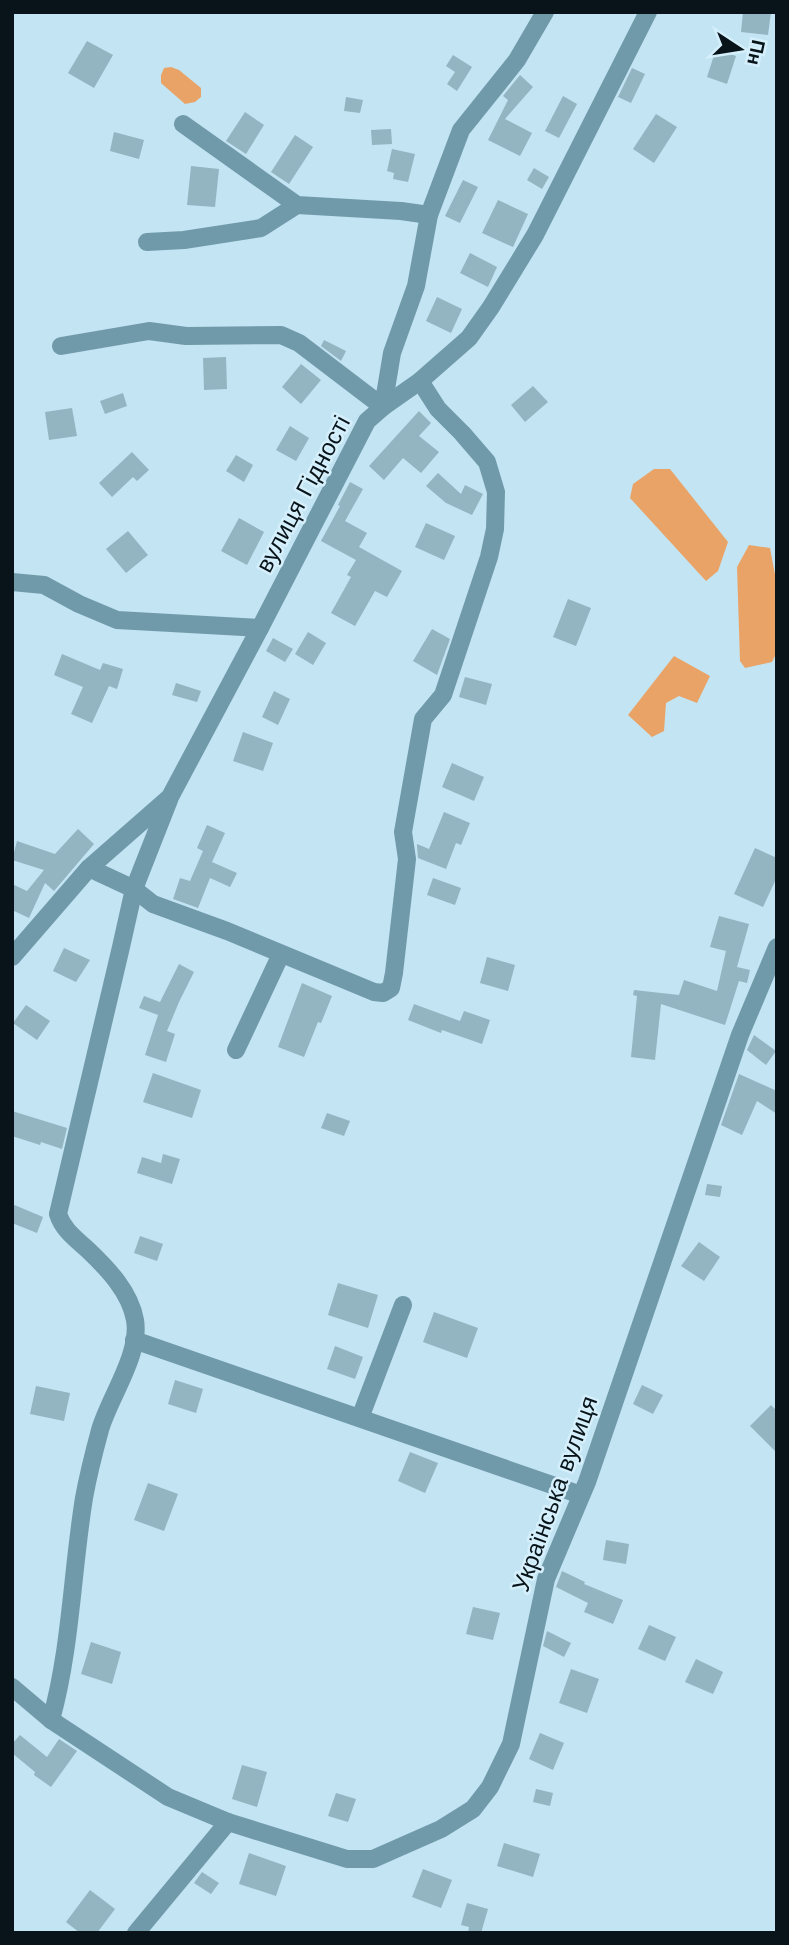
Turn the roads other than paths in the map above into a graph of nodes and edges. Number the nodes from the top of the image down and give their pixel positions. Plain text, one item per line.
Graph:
1 (545, 12) edge
2 (648, 12) edge
3 (183, 124) dead end
4 (296, 205) junction
5 (429, 215) junction
6 (147, 242) dead end
7 (61, 346) dead end
8 (421, 381) junction
9 (383, 407) junction
10 (12, 582) edge
11 (261, 628) junction
12 (170, 797) junction
13 (89, 868) junction
14 (134, 889) junction
15 (777, 947) edge
16 (281, 954) junction
17 (12, 957) edge
18 (236, 1050) dead end
19 (402, 1305) dead end
20 (134, 1340) junction
21 (360, 1418) junction
22 (581, 1495) junction
23 (12, 1687) edge
24 (51, 1720) junction
25 (228, 1822) junction
26 (136, 1933) edge

1 - 5 street
2 - 8 street, вулиця Гідності
3 - 4 street
4 - 5 street
4 - 6 street
5 - 9 street
7 - 9 street
8 - 9 street, вулиця Гідності
8 - 16 street
9 - 11 street, вулиця Гідності
10 - 11 street
11 - 12 street, вулиця Гідності
12 - 13 street, вулиця Гідності
12 - 14 street
13 - 14 street
13 - 17 street, вулиця Гідності
14 - 16 street
14 - 20 street
15 - 22 street, Українська вулиця
16 - 18 street
19 - 21 street
20 - 21 street
20 - 24 street
21 - 22 street
22 - 25 street, Українська вулиця
23 - 24 street, Українська вулиця
24 - 25 street, Українська вулиця
25 - 26 street

